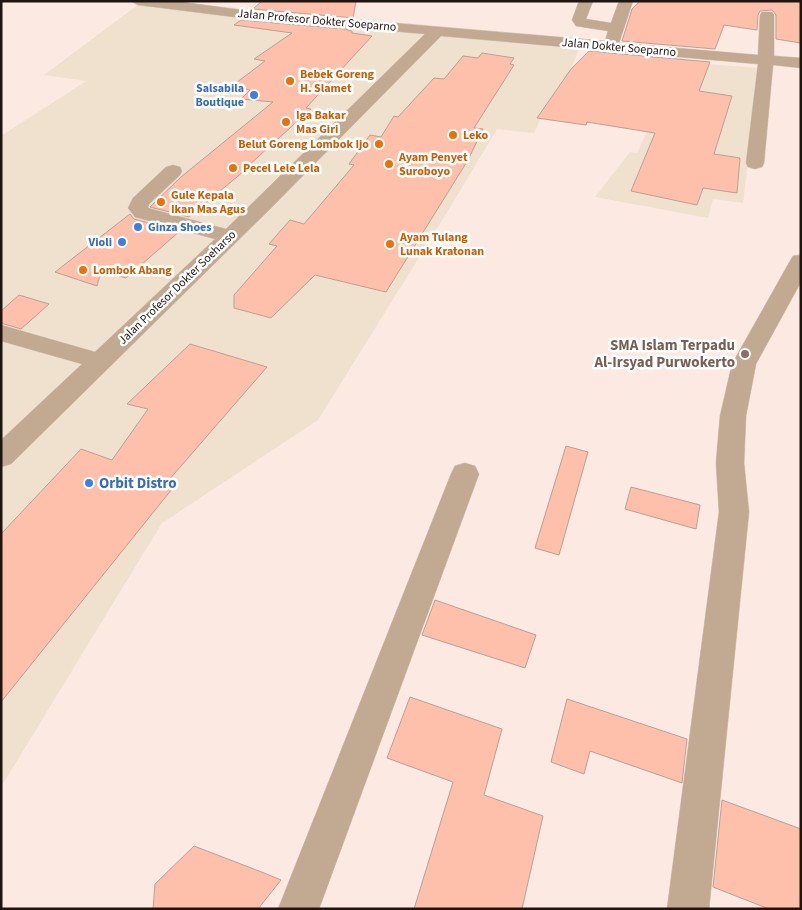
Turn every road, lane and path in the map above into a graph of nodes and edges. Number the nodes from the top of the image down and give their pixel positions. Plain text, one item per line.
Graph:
1 (138, 1) edge
2 (586, 1) edge
3 (626, 1) edge
4 (181, 4) edge
5 (310, 7) dead end
6 (767, 15) dead end
7 (298, 19) junction
8 (616, 28) junction
9 (436, 31) junction
10 (610, 45) junction
11 (766, 60) junction
12 (801, 64) edge
13 (755, 163) dead end
14 (173, 171) dead end
15 (230, 237) junction
16 (801, 261) edge
17 (1, 333) edge
18 (100, 361) junction
19 (1, 457) edge
20 (465, 474) dead end
21 (298, 909) edge
22 (688, 909) edge

1 - 4 street, Jalan Profesor Dokter Soeparno
2 - 8 street
3 - 8 street
4 - 7 street, Jalan Profesor Dokter Soeparno
5 - 7 street
6 - 11 street
7 - 9 street, Jalan Profesor Dokter Soeparno
8 - 10 street
9 - 10 street, Jalan Dokter Soeparno
9 - 15 street, Jalan Profesor Dokter Soeharso
10 - 11 street, Jalan Dokter Soeparno
11 - 12 street, Jalan Dokter Soeparno
11 - 13 street
14 - 15 street
15 - 18 street, Jalan Profesor Dokter Soeharso
16 - 22 street
17 - 18 street
18 - 19 street, Jalan Profesor Dokter Soeharso
20 - 21 street

